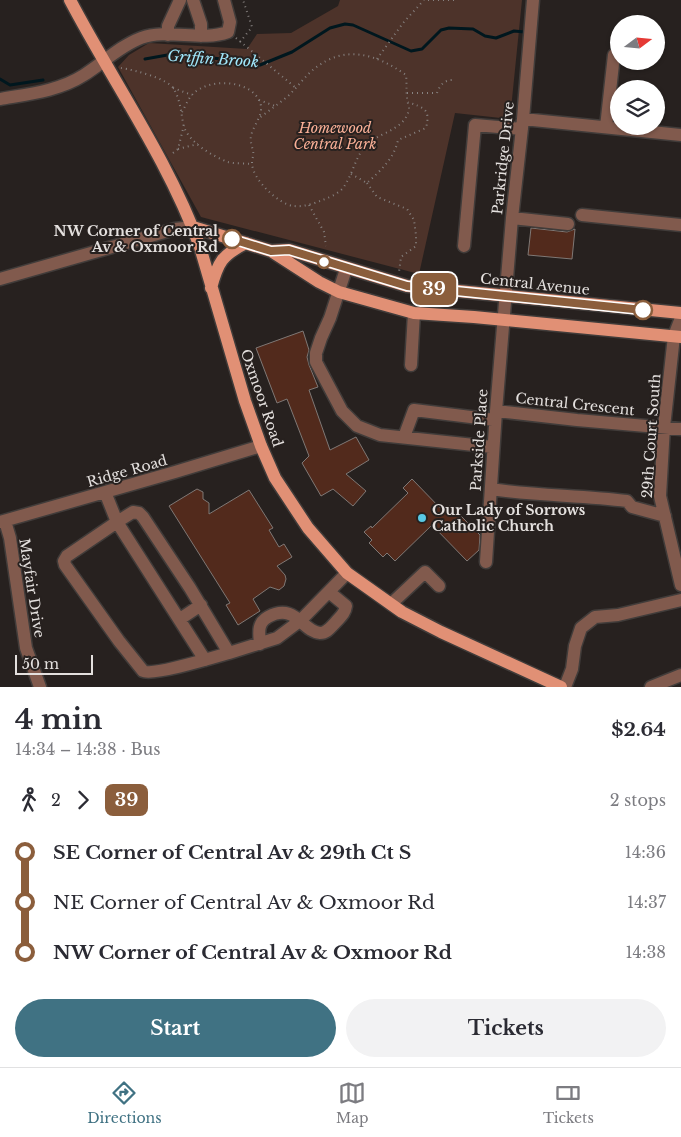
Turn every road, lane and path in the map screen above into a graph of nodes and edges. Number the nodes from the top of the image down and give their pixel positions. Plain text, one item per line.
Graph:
1 (70, 0) edge
2 (180, 0) edge
3 (193, 0) edge
4 (224, 0) edge
5 (243, 0) edge
6 (424, 0) edge
7 (428, 0) edge
8 (457, 0) edge
9 (533, 0) edge
10 (228, 32) junction
11 (168, 35) junction
12 (201, 36) junction
13 (240, 42) junction
14 (377, 59) junction
15 (103, 60) junction
16 (122, 68) dead end
17 (612, 70) edge
18 (453, 80) dead end
19 (173, 88) junction
20 (296, 88) junction
21 (407, 94) junction
22 (192, 95) junction
23 (0, 99) edge
24 (259, 100) junction
25 (408, 102) junction
26 (275, 106) junction
27 (182, 112) junction
28 (259, 118) junction
29 (522, 124) junction
30 (184, 126) junction
31 (606, 127) junction
32 (681, 135) edge
33 (198, 144) junction
34 (178, 150) junction
35 (173, 153) dead end
36 (251, 164) junction
37 (351, 174) junction
38 (367, 183) junction
39 (309, 205) junction
40 (582, 216) dead end
41 (512, 218) junction
42 (568, 224) dead end
43 (681, 225) edge
44 (193, 227) junction
45 (246, 243) junction
46 (326, 246) dead end
47 (464, 246) dead end
48 (271, 251) junction
49 (346, 269) junction
50 (398, 275) dead end
51 (0, 279) edge
52 (211, 288) junction
53 (339, 292) junction
54 (506, 297) junction
55 (414, 313) junction
56 (681, 313) edge
57 (681, 318) edge
58 (504, 320) junction
59 (678, 336) edge
60 (411, 365) dead end
61 (496, 415) junction
62 (664, 428) junction
63 (681, 429) edge
64 (404, 437) junction
65 (261, 446) junction
66 (493, 447) junction
67 (491, 489) junction
68 (105, 492) junction
69 (665, 516) junction
70 (2, 522) edge
71 (117, 522) junction
72 (486, 562) dead end
73 (347, 573) junction
74 (681, 585) edge
75 (439, 586) dead end
76 (329, 592) junction
77 (681, 600) edge
78 (391, 604) junction
79 (201, 605) junction
80 (180, 619) junction
81 (301, 620) junction
82 (260, 644) junction
83 (229, 653) junction
84 (205, 660) junction
85 (681, 674) edge
86 (40, 687) edge
87 (561, 687) edge
88 (565, 687) edge
89 (650, 687) edge

1 - 15 main road, Oxmoor Road
2 - 11 street
3 - 12 street
4 - 10 street
5 - 13 path
6 - 14 path
7 - 8 path
9 - 29 street, Parkridge Drive
10 - 12 street
10 - 13 path
11 - 12 street
11 - 15 street
13 - 20 path
14 - 20 path
14 - 21 path
15 - 23 street
15 - 44 main road, Oxmoor Road
16 - 19 path
17 - 31 street
18 - 21 path
19 - 22 path
19 - 27 path
20 - 26 path
21 - 25 path
22 - 24 path
22 - 27 path
24 - 26 path
24 - 28 path
25 - 37 path
25 - 38 path
26 - 28 path
27 - 30 path
28 - 36 path
29 - 31 street
29 - 41 street, Parkridge Drive
29 - 47 street
30 - 33 path
30 - 34 path
31 - 32 street
33 - 34 path
33 - 36 path
34 - 35 path
36 - 39 path
37 - 38 path
37 - 39 path
38 - 50 path
39 - 46 path
40 - 43 street
41 - 42 street
41 - 54 street, Parkridge Drive
44 - 45 main road, Central Avenue
44 - 51 street
44 - 52 main road, Oxmoor Road
45 - 48 main road, Central Avenue
45 - 52 main road
48 - 49 main road, Central Avenue
48 - 53 main road, Central Avenue
49 - 53 street
49 - 54 main road, Central Avenue
52 - 65 main road, Oxmoor Road
53 - 55 main road, Central Avenue
53 - 64 street
54 - 56 main road, Central Avenue
54 - 58 street, Parkridge Drive
55 - 58 main road, Central Avenue
55 - 60 street
57 - 59 street, 29th Court South
58 - 59 main road, Central Avenue
58 - 61 street, Parkside Place
59 - 62 street, 29th Court South
61 - 62 street, Central Crescent
61 - 64 street, Central Crescent
61 - 66 street, Parkside Place
62 - 63 street, Central Crescent
62 - 69 street, 29th Court South
64 - 66 street
65 - 68 street, Ridge Road
65 - 73 main road, Oxmoor Road
66 - 67 street, Parkside Place
67 - 69 street
67 - 72 street, Parkside Place
68 - 70 street, Ridge Road
68 - 71 street
69 - 74 street, 29th Court South
70 - 86 street, Mayfair Drive
71 - 79 street
71 - 80 street
71 - 84 street
73 - 76 street
73 - 78 main road, Oxmoor Road
75 - 78 street
76 - 81 street
76 - 81 street
77 - 88 street
78 - 87 main road, Oxmoor Road
79 - 80 street
79 - 83 street
80 - 84 street
81 - 82 street
81 - 82 street
82 - 83 street
83 - 84 street
85 - 89 street

